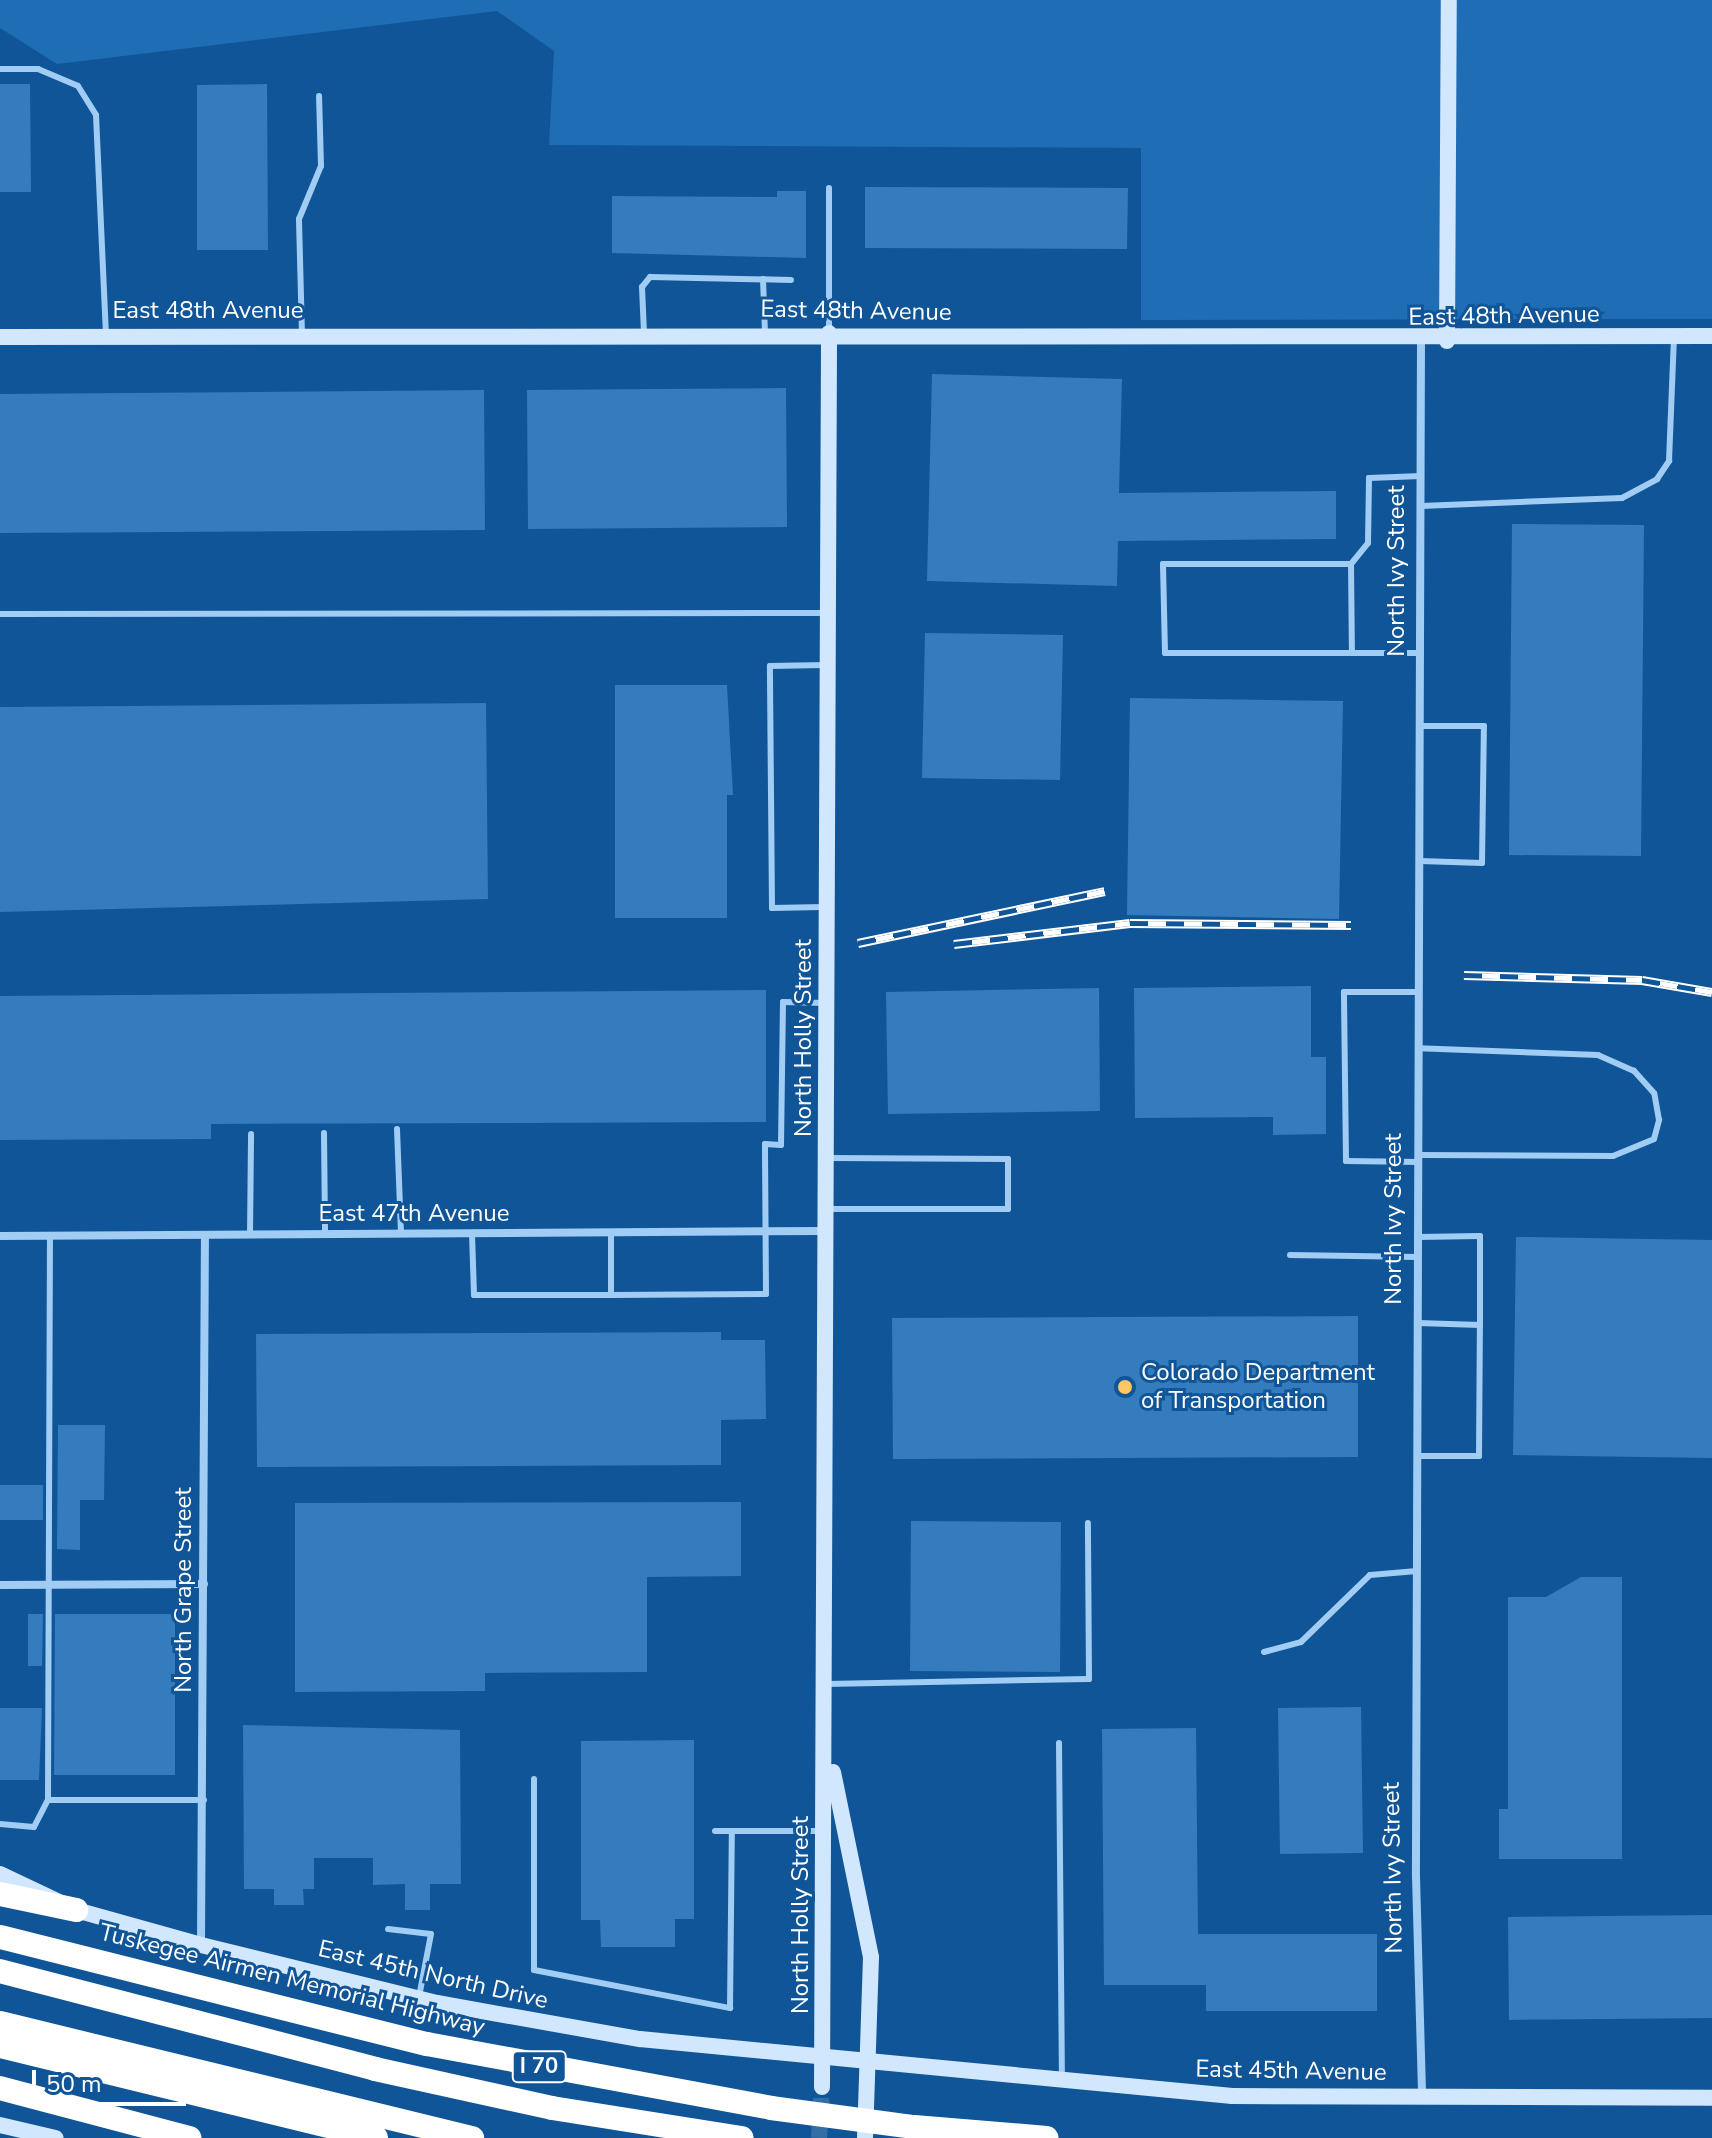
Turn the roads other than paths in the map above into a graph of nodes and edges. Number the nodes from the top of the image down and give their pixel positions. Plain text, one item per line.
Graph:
1 (1449, 0) edge
2 (0, 69) edge
3 (319, 96) dead end
4 (829, 188) dead end
5 (763, 279) junction
6 (791, 280) dead end
7 (644, 333) junction
8 (765, 333) junction
9 (829, 333) junction
10 (302, 335) junction
11 (106, 336) junction
12 (1712, 336) edge
13 (0, 337) edge
14 (1674, 337) junction
15 (1421, 341) junction
16 (1447, 341) junction
17 (1421, 476) junction
18 (1421, 506) junction
19 (1351, 564) junction
20 (829, 613) junction
21 (0, 614) edge
22 (1352, 653) junction
23 (1421, 653) junction
24 (829, 665) junction
25 (1420, 726) junction
26 (1420, 861) junction
27 (828, 907) junction
28 (1419, 992) junction
29 (828, 1003) junction
30 (1419, 1048) junction
31 (397, 1129) dead end
32 (324, 1133) dead end
33 (251, 1134) dead end
34 (828, 1158) junction
35 (1419, 1158) junction
36 (829, 1209) junction
37 (765, 1231) junction
38 (829, 1231) junction
39 (611, 1233) junction
40 (325, 1234) junction
41 (401, 1234) junction
42 (472, 1234) junction
43 (205, 1235) junction
44 (250, 1235) junction
45 (0, 1236) edge
46 (50, 1236) junction
47 (1418, 1237) junction
48 (1290, 1255) dead end
49 (1418, 1257) junction
50 (611, 1295) junction
51 (1418, 1323) junction
52 (1480, 1325) junction
53 (1417, 1456) junction
54 (1088, 1523) dead end
55 (1417, 1571) junction
56 (204, 1584) junction
57 (0, 1585) edge
58 (49, 1585) junction
59 (1264, 1652) dead end
60 (826, 1684) junction
61 (826, 1743) junction
62 (1059, 1743) dead end
63 (534, 1779) dead end
64 (48, 1800) junction
65 (204, 1800) junction
66 (0, 1824) edge
67 (715, 1831) dead end
68 (732, 1831) junction
69 (825, 1831) junction
70 (0, 1874) edge
71 (0, 1894) edge
72 (76, 1910) junction
73 (388, 1929) dead end
74 (0, 1937) edge
75 (201, 1945) junction
76 (0, 1951) edge
77 (0, 1971) edge
78 (418, 1999) junction
79 (310, 2015) junction
80 (0, 2023) edge
81 (0, 2046) edge
82 (823, 2058) junction
83 (870, 2063) junction
84 (1062, 2084) junction
85 (822, 2087) tunnel mouth
86 (0, 2088) edge
87 (1422, 2098) junction
88 (1712, 2098) edge
89 (0, 2125) edge
90 (422, 2128) junction
91 (56, 2138) edge
92 (189, 2138) edge
93 (376, 2138) edge
94 (461, 2138) edge
95 (472, 2138) edge
96 (742, 2138) edge
97 (865, 2138) edge
98 (1047, 2138) edge

1 - 16 street
2 - 11 lane
3 - 10 lane
4 - 9 lane
5 - 6 lane
5 - 7 lane
5 - 8 lane
7 - 8 street, East 48th Avenue
7 - 10 street, East 48th Avenue
8 - 9 street, East 48th Avenue
9 - 15 street, East 48th Avenue
9 - 20 street, North Holly Street
10 - 11 street, East 48th Avenue
11 - 13 street, East 48th Avenue
12 - 14 street, East 48th Avenue
14 - 16 street, East 48th Avenue
14 - 18 lane
15 - 16 street, East 48th Avenue
15 - 17 street, North Ivy Street
17 - 18 street, North Ivy Street
17 - 19 lane
18 - 23 street, North Ivy Street
19 - 22 lane
19 - 22 lane
20 - 21 lane
20 - 24 street, North Holly Street
22 - 23 lane
23 - 25 street, North Ivy Street
24 - 27 street, North Holly Street
24 - 27 lane
25 - 26 street, North Ivy Street
25 - 26 lane
26 - 28 street, North Ivy Street
27 - 29 street, North Holly Street
28 - 30 street, North Ivy Street
28 - 35 lane
29 - 34 street, North Holly Street
29 - 37 lane
30 - 35 street, North Ivy Street
30 - 35 lane
31 - 41 lane
32 - 40 lane
33 - 44 lane
34 - 36 street, North Holly Street
34 - 36 lane
35 - 47 street, North Ivy Street
36 - 38 street, North Holly Street
37 - 38 street, East 47th Avenue
37 - 39 street, East 47th Avenue
37 - 50 lane
38 - 60 street, North Holly Street
39 - 42 street, East 47th Avenue
39 - 50 lane
40 - 41 street, East 47th Avenue
40 - 44 street, East 47th Avenue
41 - 42 street, East 47th Avenue
42 - 50 lane
43 - 44 street, East 47th Avenue
43 - 46 street, East 47th Avenue
43 - 56 street, North Grape Street
45 - 46 street, East 47th Avenue
46 - 58 lane
47 - 49 street, North Ivy Street
47 - 52 lane
48 - 49 lane
49 - 51 street, North Ivy Street
51 - 52 lane
51 - 53 street, North Ivy Street
52 - 53 lane
53 - 55 street, North Ivy Street
54 - 60 lane
55 - 59 lane
55 - 87 street, North Ivy Street
56 - 58 street
56 - 65 street, North Grape Street
57 - 58 street
58 - 64 lane
60 - 61 street, North Holly Street
61 - 69 street, North Holly Street
61 - 83 street, North Holly Street
62 - 84 lane
63 - 68 lane
64 - 65 lane
64 - 66 lane
65 - 75 street, North Grape Street
67 - 68 lane
68 - 69 lane
69 - 82 street, North Holly Street
70 - 72 street, East 45th North Drive
71 - 72 highway
72 - 75 street, East 45th North Drive
73 - 78 lane
74 - 79 highway, Tuskegee Airmen Memorial Highway / I 70
75 - 78 street, East 45th North Drive
76 - 79 highway
77 - 96 highway
78 - 82 street, East 45th North Drive
79 - 98 highway, Tuskegee Airmen Memorial Highway / I 70, bridge
80 - 90 highway
81 - 93 highway
82 - 83 street, East 45th North Drive
82 - 85 street, North Holly Street
83 - 84 street, East 45th Avenue
83 - 97 street, North Holly Street
84 - 87 street, East 45th Avenue
86 - 92 highway
87 - 88 street, East 45th Avenue
89 - 91 street
90 - 94 highway
90 - 95 highway

